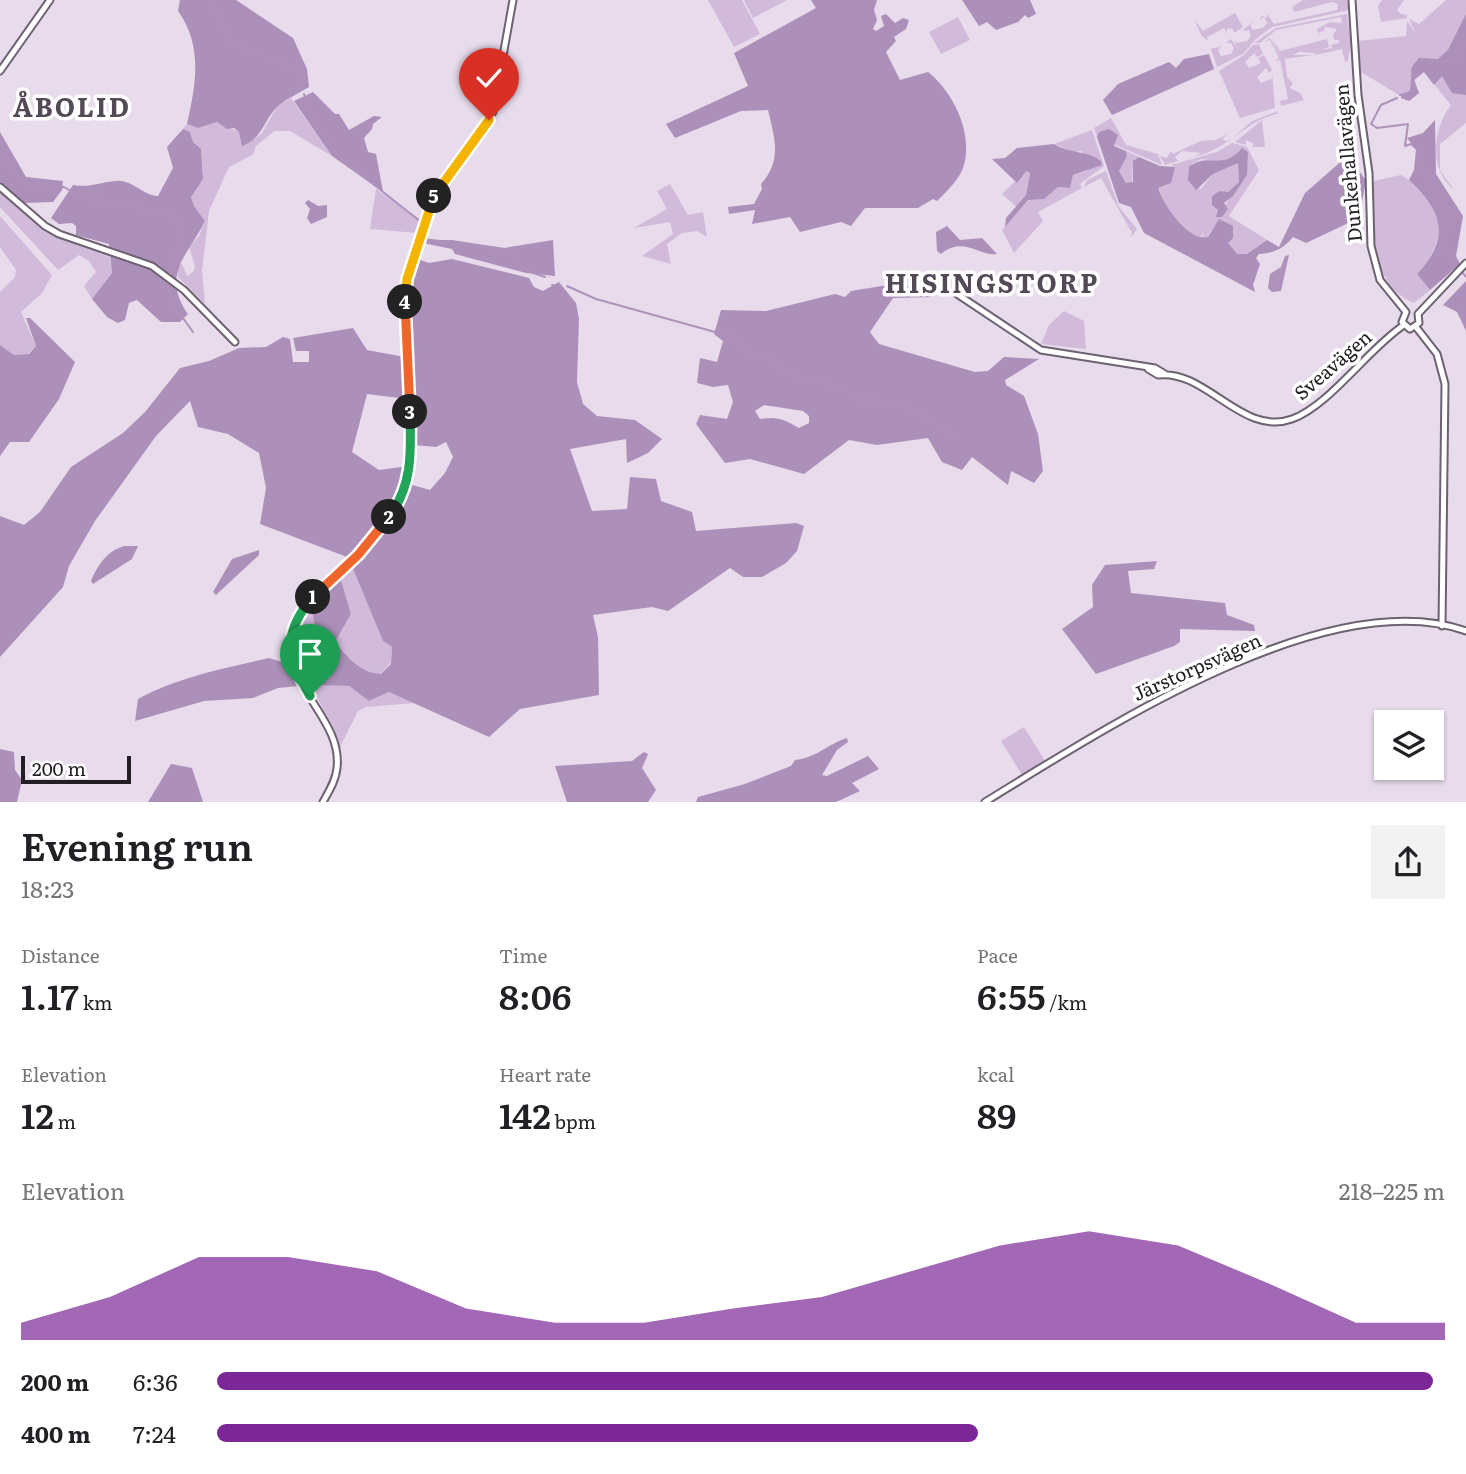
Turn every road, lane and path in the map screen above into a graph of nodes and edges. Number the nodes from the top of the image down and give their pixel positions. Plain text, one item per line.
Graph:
1 (50, 0) edge
2 (513, 0) edge
3 (1352, 0) edge
4 (0, 71) edge
5 (0, 187) edge
6 (1466, 263) edge
7 (957, 295) dead end
8 (1406, 312) junction
9 (1418, 314) junction
10 (1404, 325) junction
11 (1416, 327) junction
12 (235, 342) dead end
13 (1442, 625) junction
14 (1466, 631) edge
15 (323, 802) edge
16 (985, 802) edge

1 - 4 street
2 - 15 street
3 - 8 street, Dunkehallavägen
5 - 12 street
6 - 9 street
7 - 10 street, Sveavägen
8 - 9 street
8 - 10 street
9 - 11 street
10 - 11 street
11 - 13 street
13 - 14 street, Järstorpsvägen
13 - 16 street, Järstorpsvägen

